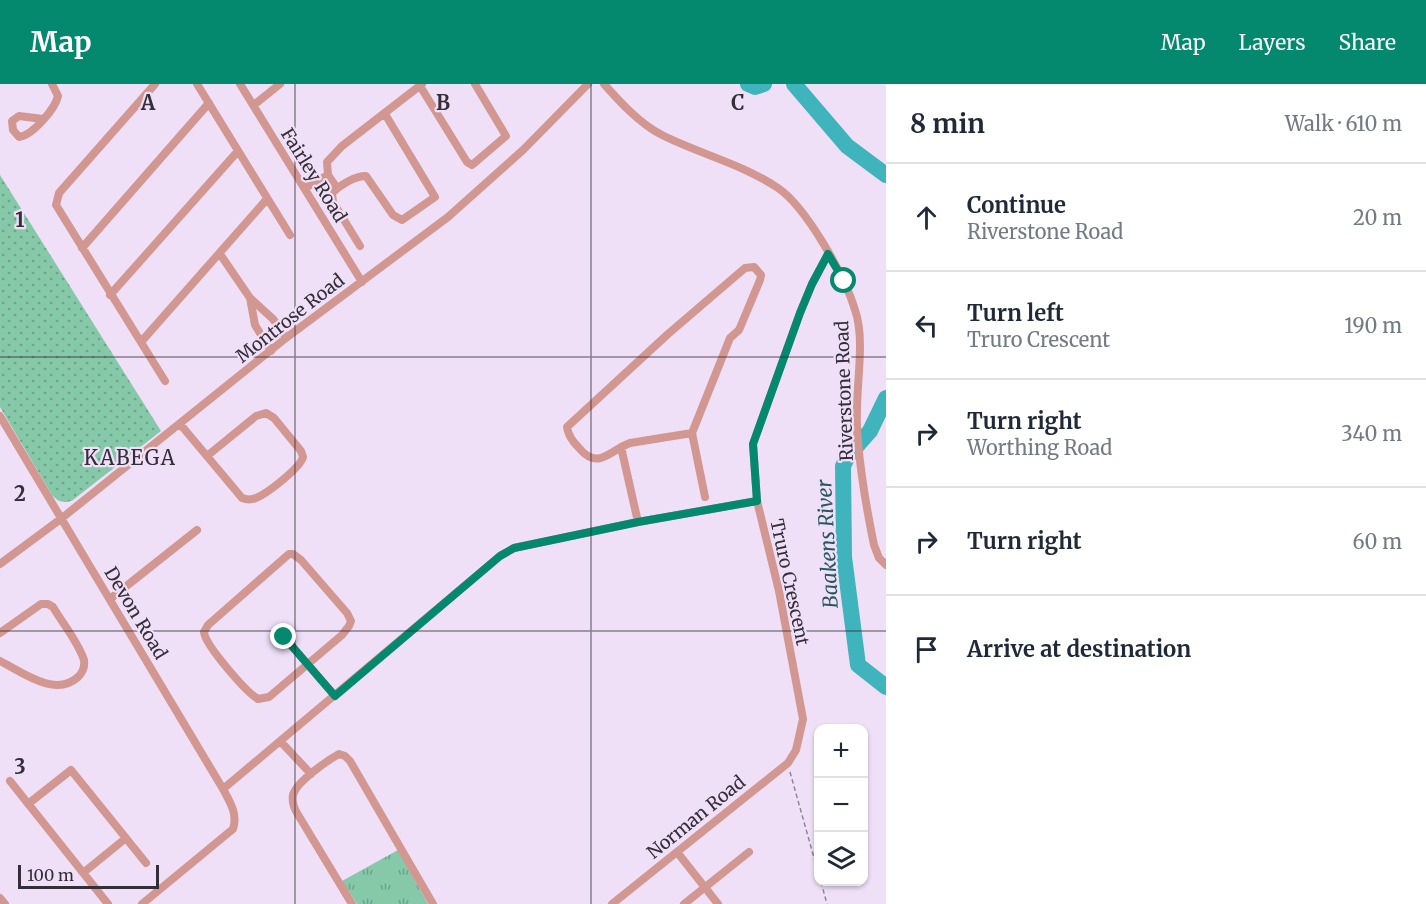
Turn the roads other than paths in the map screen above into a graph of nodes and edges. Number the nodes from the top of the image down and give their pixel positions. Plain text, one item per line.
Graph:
1 (52, 84) edge
2 (155, 84) edge
3 (197, 84) edge
4 (240, 84) edge
5 (280, 84) edge
6 (475, 84) edge
7 (588, 84) edge
8 (604, 84) edge
9 (421, 85) edge
10 (209, 103) junction
11 (254, 105) junction
12 (385, 114) junction
13 (43, 119) dead end
14 (238, 152) junction
15 (328, 175) junction
16 (305, 188) junction
17 (337, 188) junction
18 (267, 199) junction
19 (290, 236) dead end
20 (360, 246) dead end
21 (82, 248) junction
22 (220, 254) junction
23 (828, 254) junction
24 (362, 282) junction
25 (111, 295) junction
26 (250, 298) junction
27 (286, 338) junction
28 (141, 342) junction
29 (271, 351) junction
30 (165, 381) dead end
31 (0, 416) edge
32 (180, 424) junction
33 (693, 433) junction
34 (621, 447) junction
35 (207, 456) junction
36 (705, 497) dead end
37 (757, 501) junction
38 (62, 519) junction
39 (638, 522) junction
40 (197, 530) dead end
41 (0, 564) edge
42 (886, 565) edge
43 (110, 599) junction
44 (0, 633) edge
45 (284, 637) dead end
46 (0, 661) edge
47 (307, 665) junction
48 (335, 696) junction
49 (281, 742) junction
50 (796, 750) joint
51 (310, 774) junction
52 (10, 782) dead end
53 (223, 789) junction
54 (28, 804) junction
55 (126, 838) junction
56 (677, 852) junction
57 (748, 852) dead end
58 (146, 863) dead end
59 (83, 873) junction
60 (705, 887) junction
61 (0, 898) edge
62 (5, 904) edge
63 (108, 904) edge
64 (142, 904) edge
65 (352, 904) edge
66 (433, 904) edge
67 (612, 904) edge
68 (684, 904) edge
69 (718, 904) edge

1 - 13 street
2 - 21 street
3 - 10 street
4 - 11 street, Fairley Road
5 - 11 street
6 - 9 street
7 - 24 street, Montrose Road
8 - 23 street, Riverstone Road
9 - 12 street
10 - 14 street
10 - 21 street
11 - 16 street, Fairley Road
12 - 15 street
12 - 17 street
14 - 18 street
14 - 25 street
15 - 16 street
15 - 17 street
16 - 24 street, Fairley Road
17 - 20 street
18 - 19 street
18 - 22 street
21 - 25 street
22 - 26 street
22 - 28 street
23 - 37 street, Truro Crescent
23 - 42 street, Riverstone Road
24 - 27 street, Montrose Road
25 - 28 street
26 - 27 street
26 - 29 street
27 - 29 street, Montrose Road
28 - 30 street
29 - 32 street, Montrose Road
31 - 38 street, Devon Road
32 - 35 street
32 - 38 street, Montrose Road
33 - 34 street
33 - 34 street
33 - 36 street
34 - 39 street
35 - 35 street
37 - 39 street
37 - 50 street, Truro Crescent
38 - 41 street, Montrose Road
38 - 43 street, Devon Road
39 - 48 street
40 - 43 street
43 - 53 street, Devon Road
44 - 46 street
45 - 47 street
47 - 47 street
47 - 48 street
48 - 49 street
49 - 51 street
49 - 53 street
50 - 56 street, Norman Road
51 - 65 street
51 - 66 street
52 - 54 street
53 - 64 street, Devon Road
54 - 55 street
54 - 59 street
55 - 58 street
55 - 59 street
56 - 60 street
56 - 67 street, Norman Road
57 - 60 street
59 - 63 street
60 - 68 street
60 - 69 street
61 - 62 street

